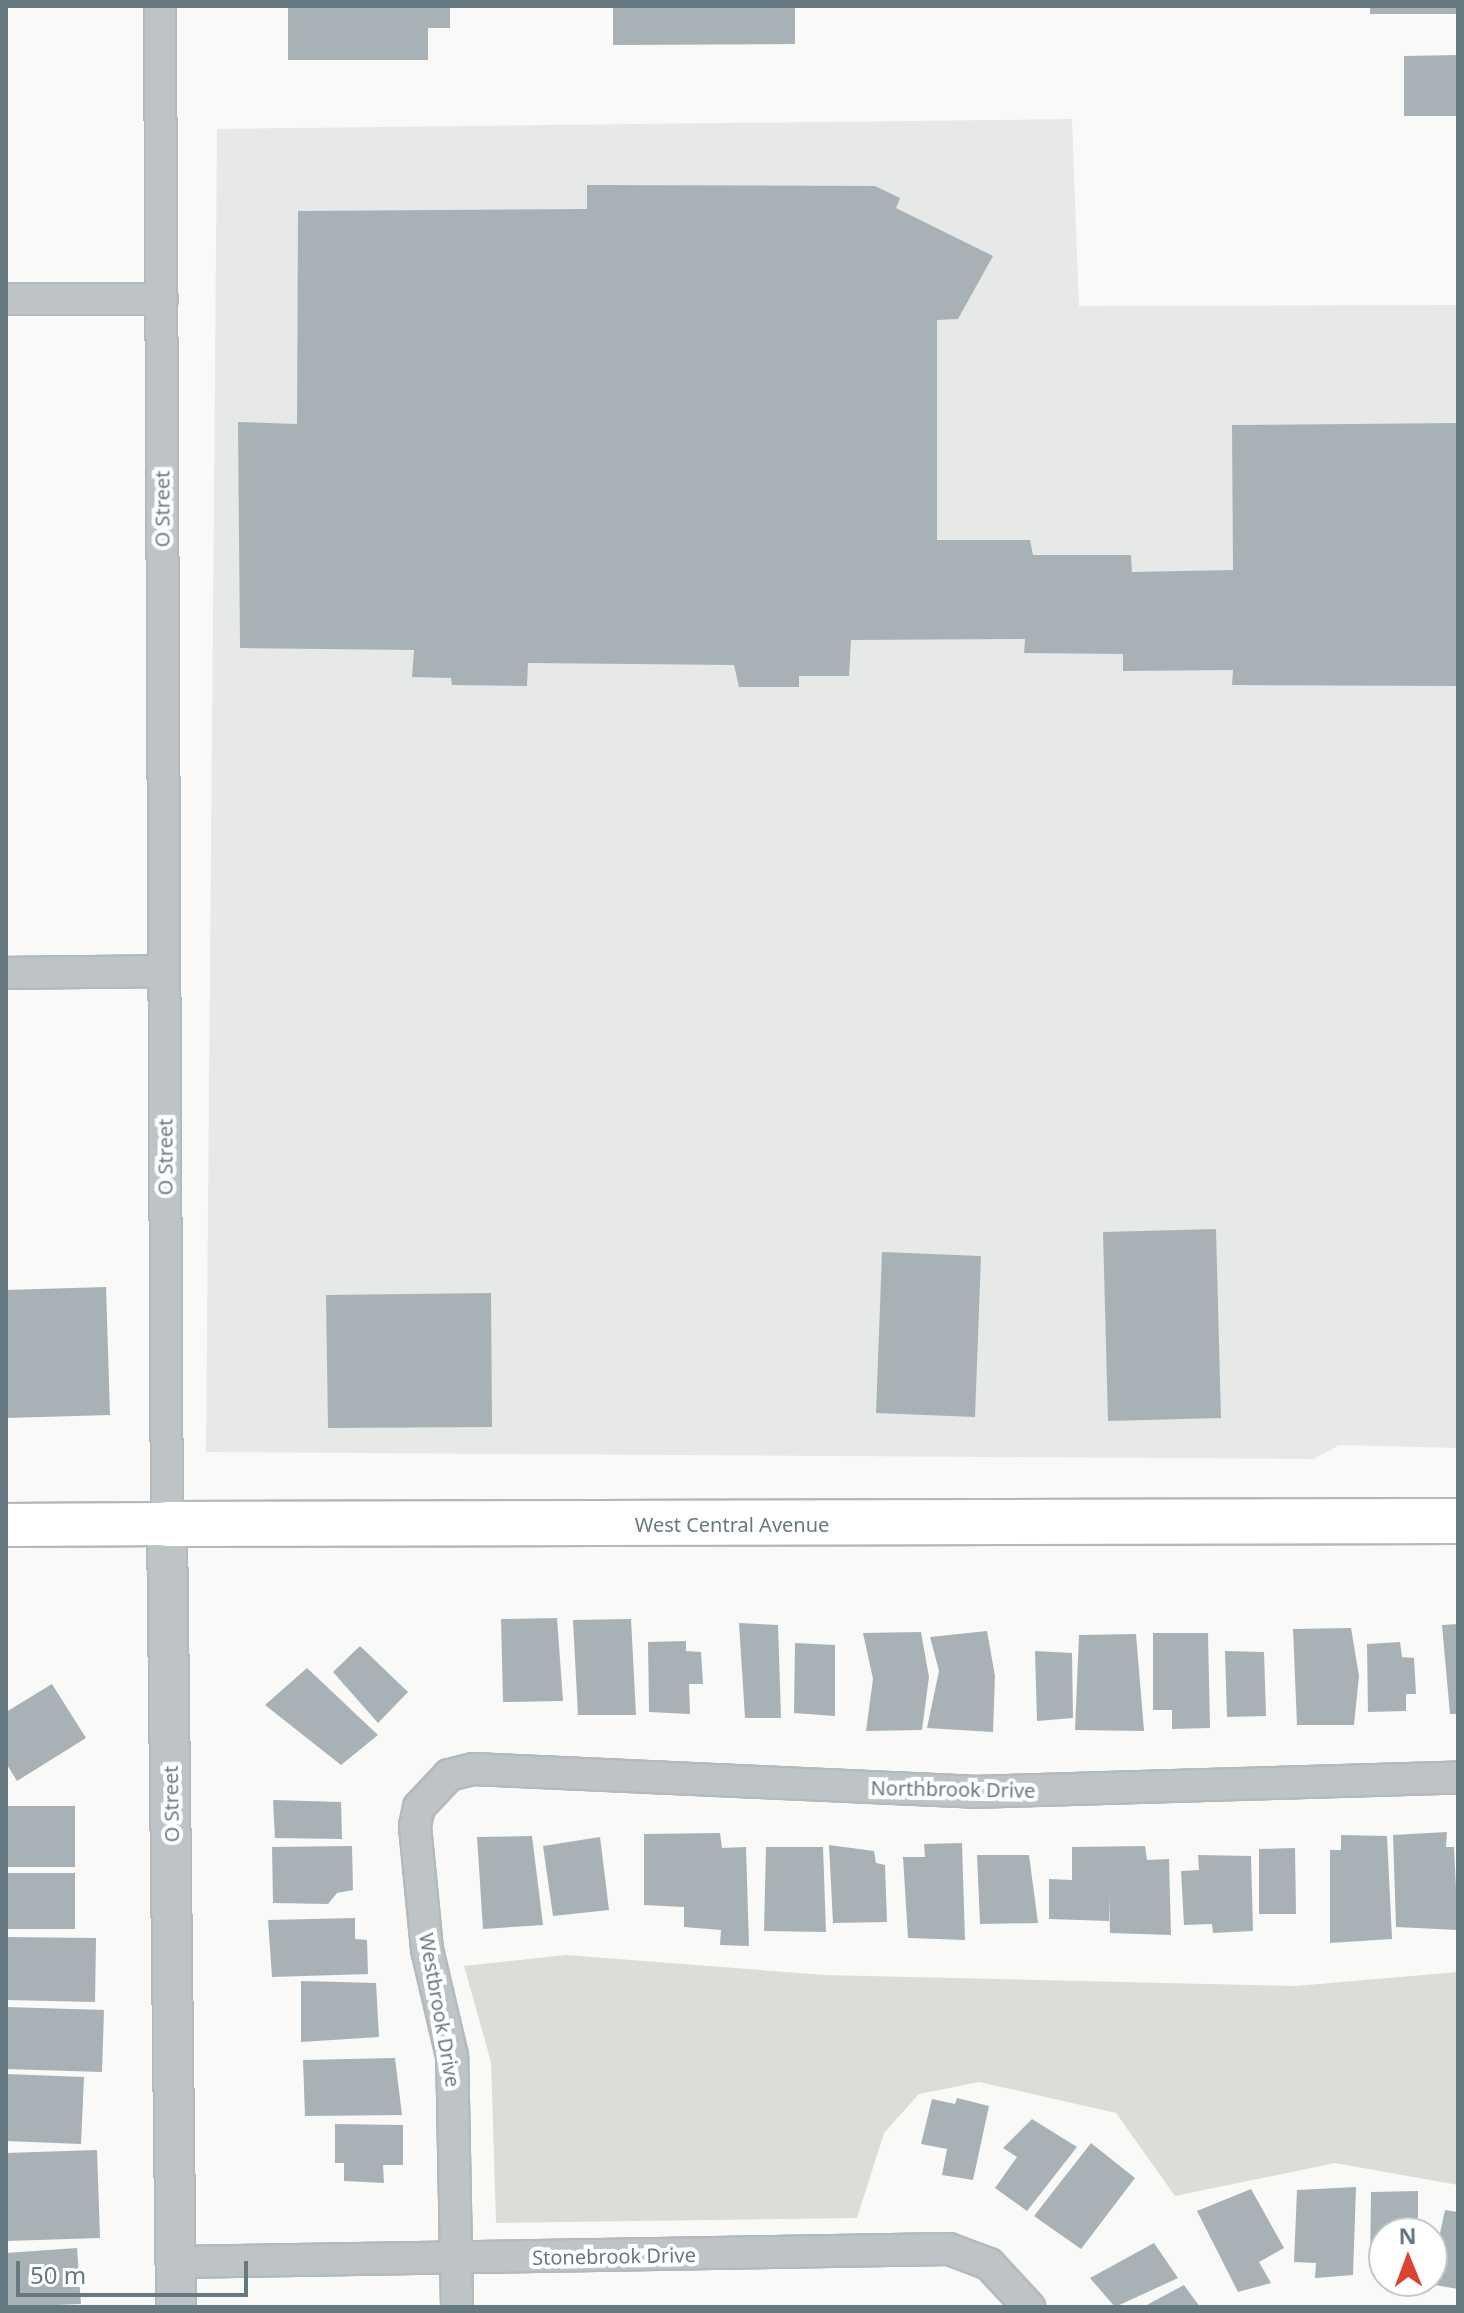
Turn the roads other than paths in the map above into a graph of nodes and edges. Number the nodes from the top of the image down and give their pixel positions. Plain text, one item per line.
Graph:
1 (160, 6) edge
2 (6, 299) edge
3 (162, 299) junction
4 (163, 971) junction
5 (6, 973) edge
6 (1458, 1521) edge
7 (167, 1524) junction
8 (6, 1525) edge
9 (449, 1775) joint
10 (1458, 1778) edge
11 (456, 2258) junction
12 (176, 2262) junction
13 (176, 2307) edge
14 (457, 2307) edge
15 (1029, 2307) edge

1 - 3 street, O Street
2 - 3 street
3 - 4 street, O Street
4 - 5 street
4 - 7 street, O Street
6 - 7 main road, West Central Avenue
7 - 8 main road, West Central Avenue
7 - 12 street, O Street
9 - 10 street, Northbrook Drive
9 - 11 street, Westbrook Drive
11 - 12 street, Stonebrook Drive
11 - 14 street, Westbrook Drive
11 - 15 street, Stonebrook Drive
12 - 13 street, O Street

